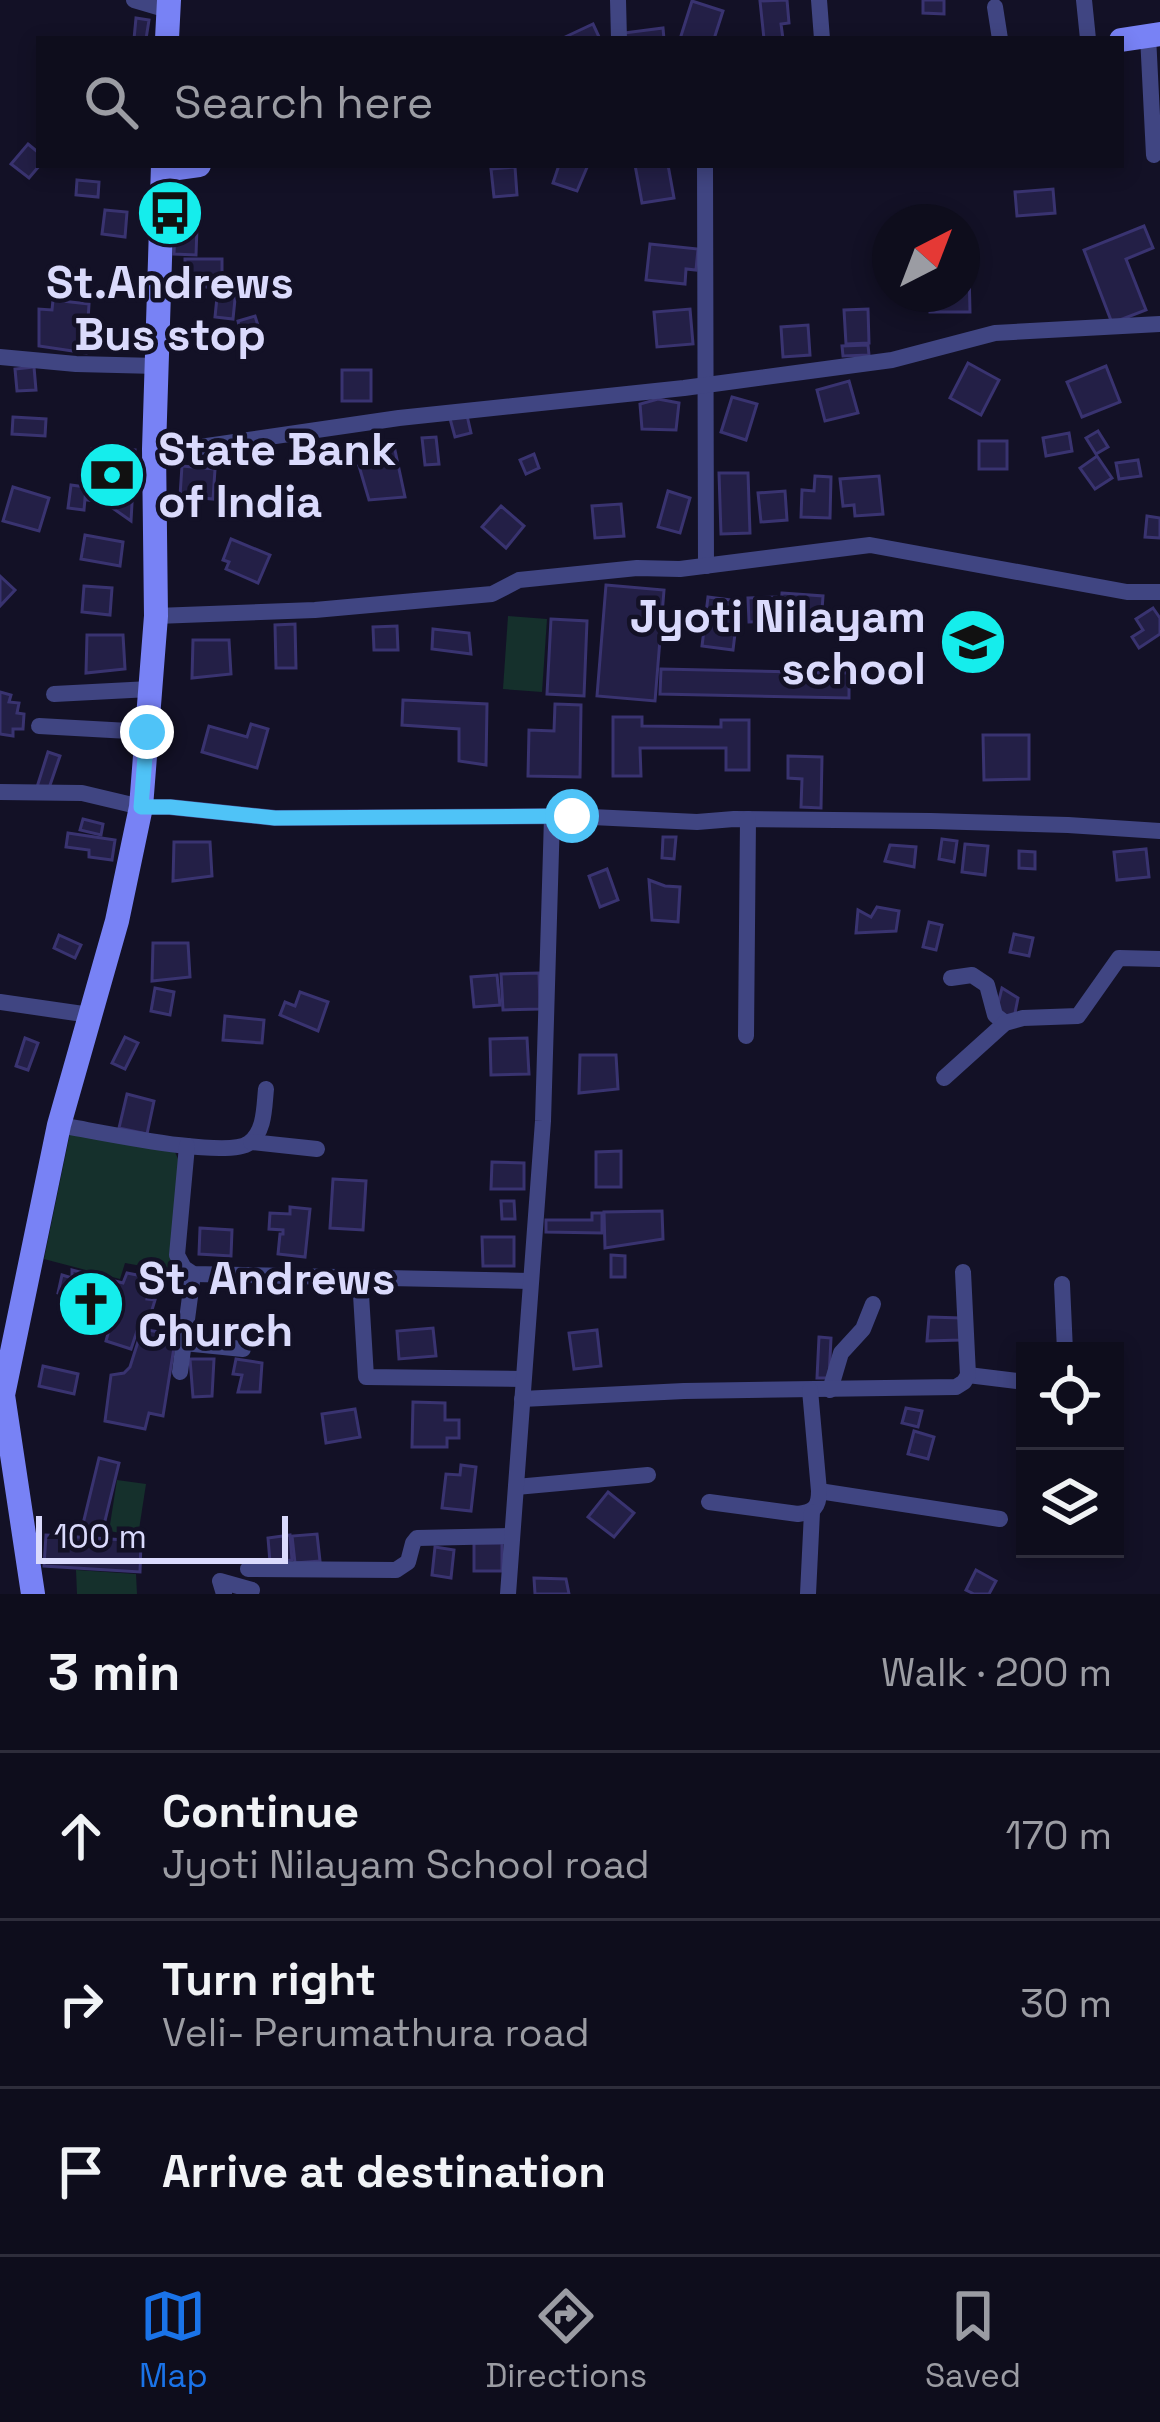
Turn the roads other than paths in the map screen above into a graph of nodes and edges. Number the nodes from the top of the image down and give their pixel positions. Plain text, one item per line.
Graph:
1 (134, 0) edge
2 (618, 0) edge
3 (819, 0) edge
4 (1084, 0) edge
5 (168, 5) edge
6 (995, 7) dead end
7 (1154, 35) edge
8 (167, 36) edge
9 (619, 36) edge
10 (822, 36) edge
11 (1000, 36) edge
12 (1088, 36) edge
13 (1124, 40) edge
14 (1154, 155) dead end
15 (163, 168) edge
16 (705, 168) edge
17 (1160, 324) edge
18 (0, 357) edge
19 (157, 366) junction
20 (706, 385) junction
21 (154, 449) junction
22 (706, 566) junction
23 (1160, 592) edge
24 (156, 616) junction
25 (150, 689) junction
26 (54, 694) dead end
27 (38, 726) dead end
28 (147, 732) junction
29 (0, 792) edge
30 (141, 807) junction
31 (552, 817) junction
32 (748, 819) junction
33 (1160, 831) edge
34 (1160, 959) edge
35 (952, 979) dead end
36 (0, 1002) edge
37 (90, 1015) junction
38 (1005, 1023) junction
39 (746, 1036) dead end
40 (944, 1078) dead end
41 (266, 1089) dead end
42 (59, 1124) junction
43 (251, 1142) junction
44 (187, 1146) junction
45 (316, 1149) dead end
46 (963, 1272) dead end
47 (193, 1274) junction
48 (360, 1278) junction
49 (530, 1281) junction
50 (1062, 1284) dead end
51 (873, 1304) dead end
52 (1065, 1342) edge
53 (184, 1343) junction
54 (243, 1348) dead end
55 (180, 1372) dead end
56 (968, 1375) junction
57 (1016, 1381) edge
58 (522, 1389) junction
59 (810, 1390) junction
60 (830, 1390) junction
61 (648, 1475) dead end
62 (516, 1487) junction
63 (819, 1491) junction
64 (709, 1502) dead end
65 (812, 1512) junction
66 (1000, 1519) dead end
67 (512, 1536) junction
68 (248, 1569) dead end
69 (273, 1569) junction
70 (252, 1592) edge
71 (33, 1594) edge
72 (224, 1594) edge
73 (509, 1594) edge
74 (808, 1594) edge

1 - 5 street
2 - 9 street
3 - 10 street
4 - 12 street
5 - 8 main road
6 - 11 street
7 - 13 main road
7 - 14 street
15 - 19 main road
16 - 20 street
17 - 20 street
18 - 19 street
19 - 21 main road
20 - 21 street
20 - 22 street
21 - 24 main road
22 - 23 street
22 - 24 street
24 - 25 main road
25 - 26 street
25 - 28 main road
27 - 28 street
28 - 30 main road
29 - 30 street
30 - 31 street
30 - 37 main road
31 - 32 street
31 - 49 street
32 - 33 street
32 - 39 street
34 - 38 street
35 - 38 street
36 - 37 street
37 - 42 main road
38 - 40 street
41 - 43 street
42 - 44 street
42 - 71 main road
43 - 44 street
43 - 45 street
44 - 47 street
46 - 56 street
47 - 48 street
47 - 53 street
48 - 49 street
48 - 58 street
49 - 58 street
50 - 52 street
51 - 60 street
53 - 54 street
53 - 55 street
56 - 57 street
56 - 60 street
58 - 59 street
58 - 62 street
59 - 60 street
59 - 63 street
61 - 62 street
62 - 67 street
63 - 65 street
63 - 66 street
64 - 65 street
65 - 74 street
67 - 69 street
67 - 73 street
68 - 69 street
69 - 70 street
70 - 72 street

